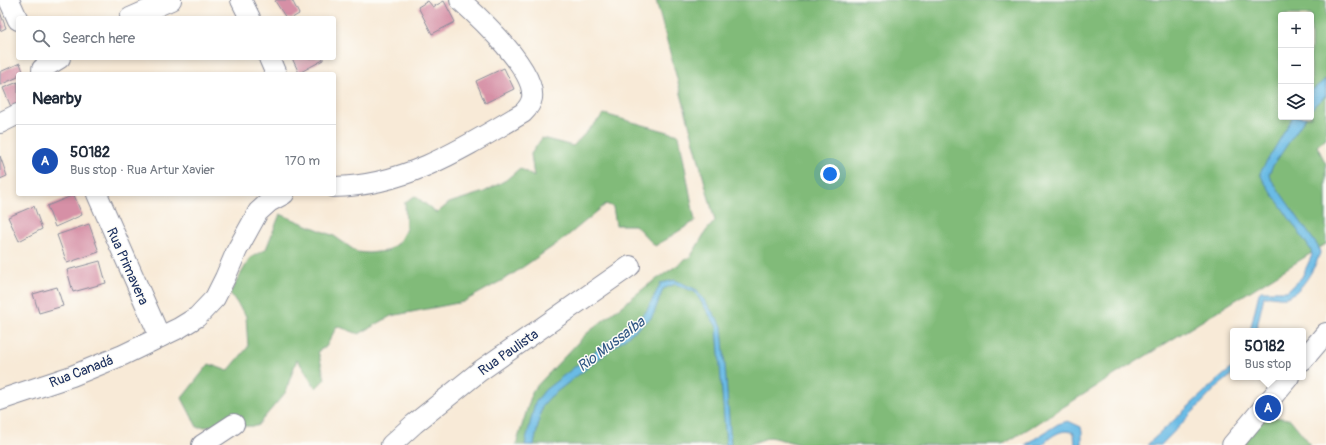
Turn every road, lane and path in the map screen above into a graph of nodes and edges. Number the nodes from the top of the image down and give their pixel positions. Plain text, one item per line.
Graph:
1 (8, 0) edge
2 (171, 0) edge
3 (241, 0) edge
4 (460, 0) edge
5 (16, 16) edge
6 (135, 16) edge
7 (249, 16) edge
8 (56, 60) edge
9 (270, 60) edge
10 (41, 67) edge
11 (275, 72) edge
12 (16, 115) edge
13 (0, 123) edge
14 (336, 187) edge
15 (98, 196) edge
16 (280, 196) edge
17 (630, 266) dead end
18 (1326, 333) edge
19 (160, 337) junction
20 (1306, 356) edge
21 (1286, 380) edge
22 (0, 400) edge
23 (234, 424) dead end
24 (202, 445) edge
25 (391, 445) edge
26 (1232, 445) edge

1 - 5 street
2 - 6 street
3 - 7 street
4 - 14 street
8 - 10 street
9 - 11 street
12 - 13 street
15 - 19 street, Rua Primavera
16 - 19 street, Rua Canadá
17 - 25 street, Rua Paulista
18 - 20 street
19 - 22 street, Rua Canadá
21 - 26 street
23 - 24 street

